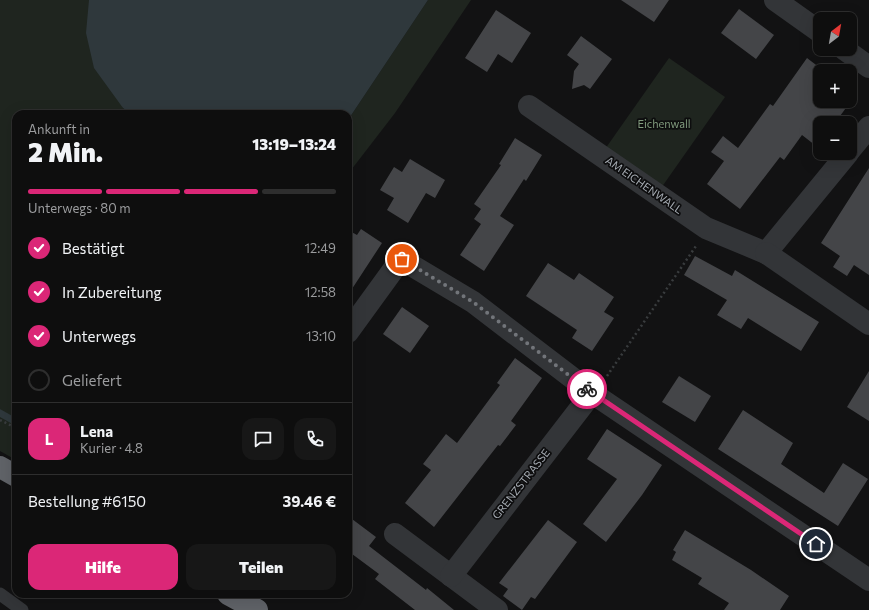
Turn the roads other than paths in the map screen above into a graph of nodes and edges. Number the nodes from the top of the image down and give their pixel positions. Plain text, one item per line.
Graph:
1 (776, 0) edge
2 (813, 27) edge
3 (854, 56) edge
4 (869, 67) edge
5 (528, 106) dead end
6 (869, 127) edge
7 (857, 142) edge
8 (842, 160) edge
9 (766, 253) junction
10 (864, 321) edge
11 (352, 327) edge
12 (592, 393) junction
13 (0, 467) edge
14 (12, 474) edge
15 (395, 534) dead end
16 (451, 576) junction
17 (869, 580) edge
18 (0, 594) edge
19 (235, 598) edge
20 (22, 610) edge
21 (257, 610) edge
22 (497, 610) edge

1 - 2 street
3 - 4 street
5 - 9 street, AM EICHENWALL
6 - 7 street
8 - 9 street
9 - 10 street, AM EICHENWALL
11 - 12 street
12 - 16 street, GRENZSTRASSE
12 - 17 street
13 - 14 highway
15 - 16 street
16 - 22 street
18 - 20 lane
19 - 21 highway

